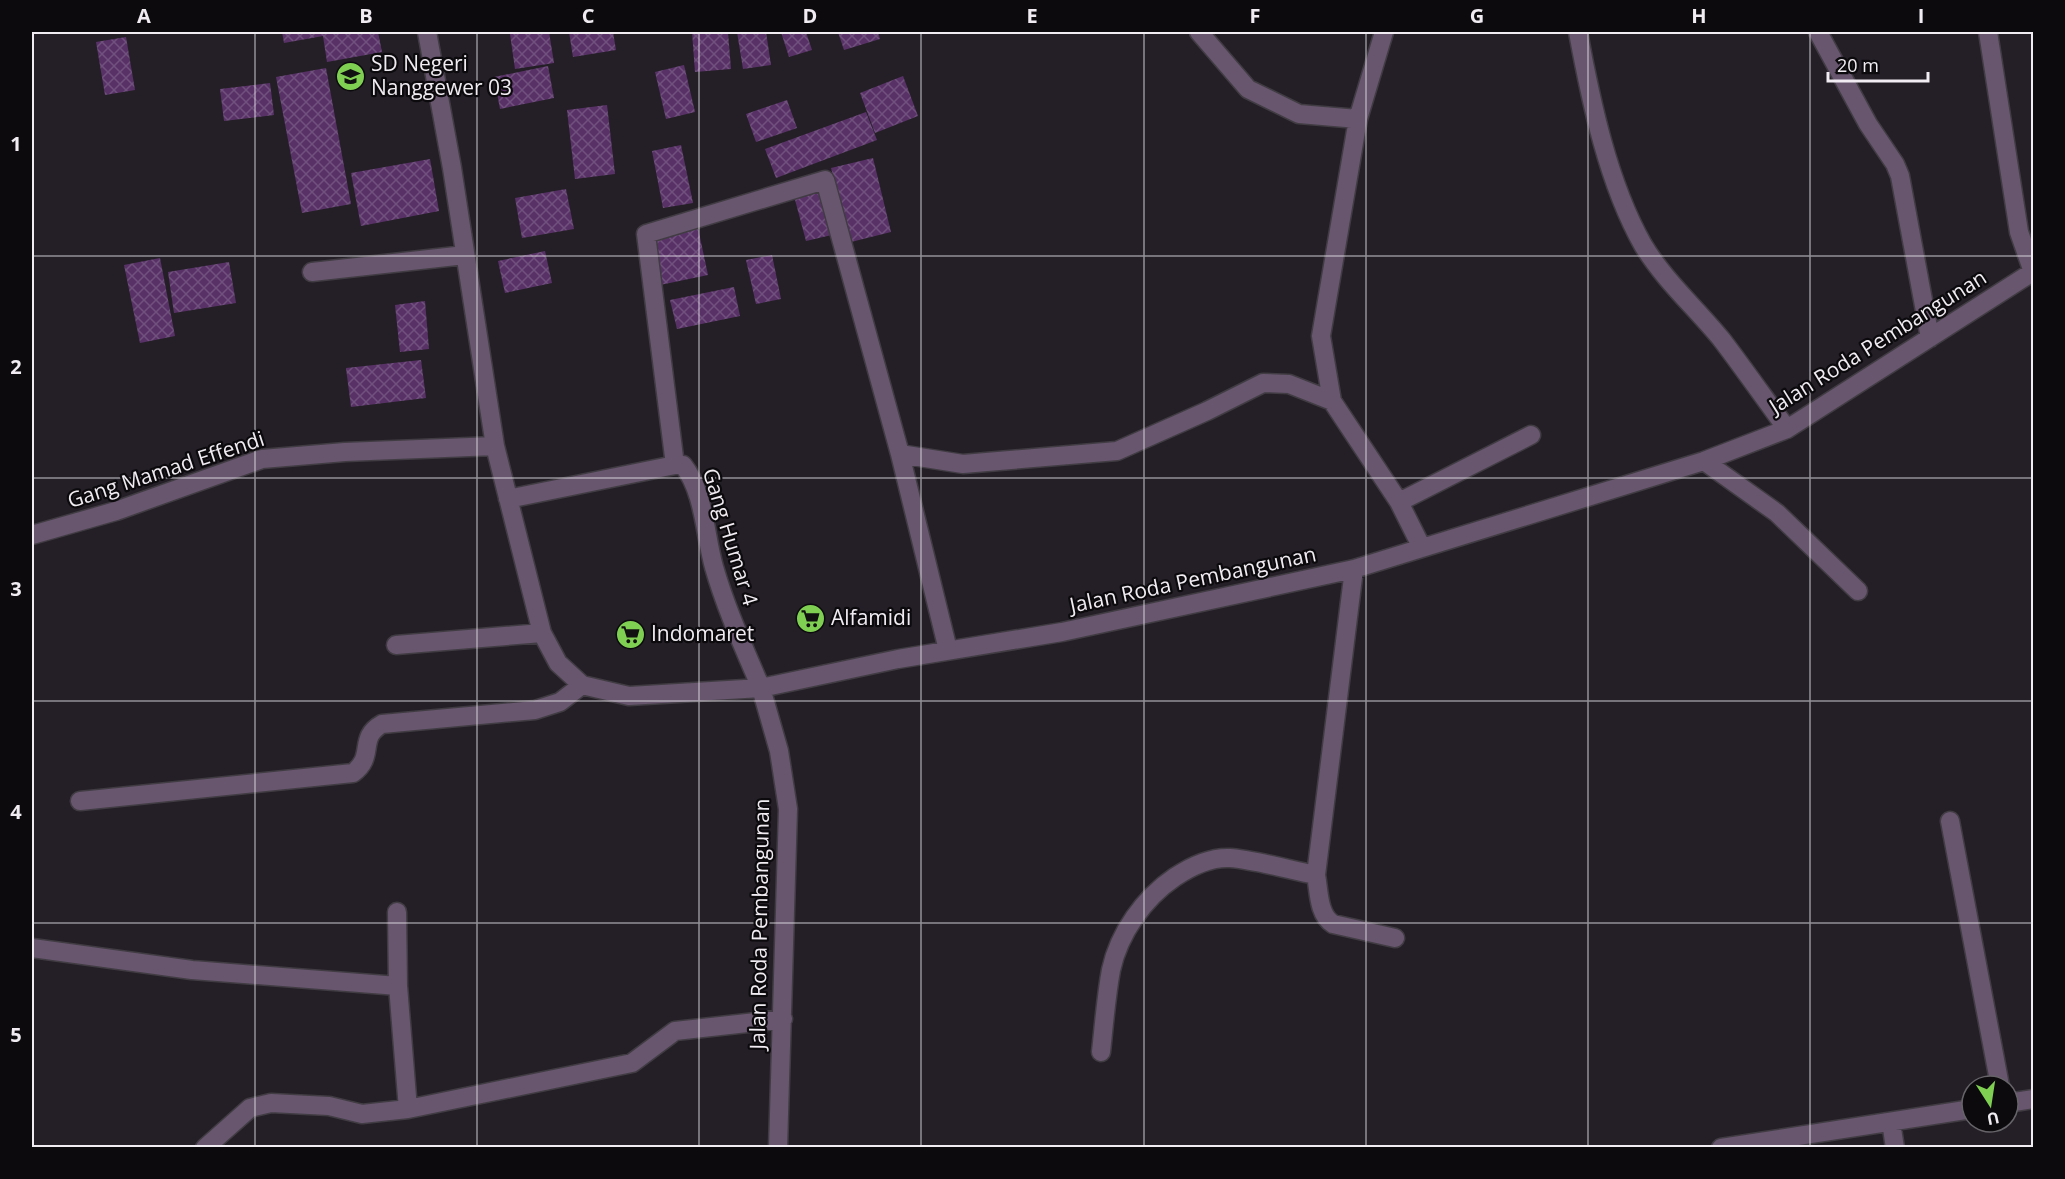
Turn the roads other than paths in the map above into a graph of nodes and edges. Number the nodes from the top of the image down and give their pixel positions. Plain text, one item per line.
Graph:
1 (427, 32) edge
2 (1199, 32) edge
3 (1384, 32) edge
4 (1578, 32) edge
5 (1818, 32) edge
6 (1988, 32) edge
7 (1358, 120) junction
8 (465, 255) junction
9 (312, 272) dead end
10 (2033, 272) edge
11 (1930, 338) junction
12 (1332, 401) junction
13 (1787, 429) junction
14 (1531, 435) dead end
15 (495, 446) junction
16 (900, 454) junction
17 (1704, 461) junction
18 (675, 465) junction
19 (508, 499) junction
20 (1399, 502) junction
21 (32, 535) edge
22 (1422, 548) junction
23 (1354, 569) junction
24 (1858, 591) dead end
25 (542, 633) junction
26 (396, 645) dead end
27 (948, 650) junction
28 (582, 685) junction
29 (761, 688) junction
30 (80, 801) dead end
31 (1950, 821) dead end
32 (1316, 875) junction
33 (397, 912) dead end
34 (1395, 938) dead end
35 (32, 948) edge
36 (398, 986) junction
37 (783, 1019) junction
38 (1101, 1052) dead end
39 (1998, 1074) edge
40 (408, 1109) junction
41 (1960, 1111) edge
42 (1891, 1122) junction
43 (205, 1148) edge
44 (778, 1148) edge
45 (1721, 1148) edge
46 (1895, 1148) edge

1 - 8 street
2 - 7 street
3 - 7 street
4 - 13 street
5 - 11 street
6 - 10 street
7 - 12 street
8 - 9 street
8 - 15 street
10 - 11 street, Jalan Roda Pembangunan
11 - 13 street, Jalan Roda Pembangunan
12 - 16 street
12 - 20 street
13 - 17 street, Jalan Roda Pembangunan
14 - 20 street
15 - 19 street
15 - 21 street, Gang Mamad Effendi
16 - 18 street
16 - 27 street
17 - 22 street, Jalan Roda Pembangunan
17 - 24 street
18 - 19 street, Gang Humar 4
18 - 29 street, Gang Humar 4
19 - 25 street
20 - 22 street
22 - 23 street, Jalan Roda Pembangunan
23 - 27 street, Jalan Roda Pembangunan
23 - 32 street
25 - 26 street
25 - 28 street
27 - 29 street, Jalan Roda Pembangunan
28 - 29 street
28 - 30 street
29 - 37 street, Jalan Roda Pembangunan
31 - 39 street
32 - 34 street
32 - 38 street
33 - 36 street
35 - 36 street
36 - 40 street
37 - 40 street
37 - 44 street, Jalan Roda Pembangunan
40 - 43 street
41 - 42 street
42 - 45 street
42 - 46 street

